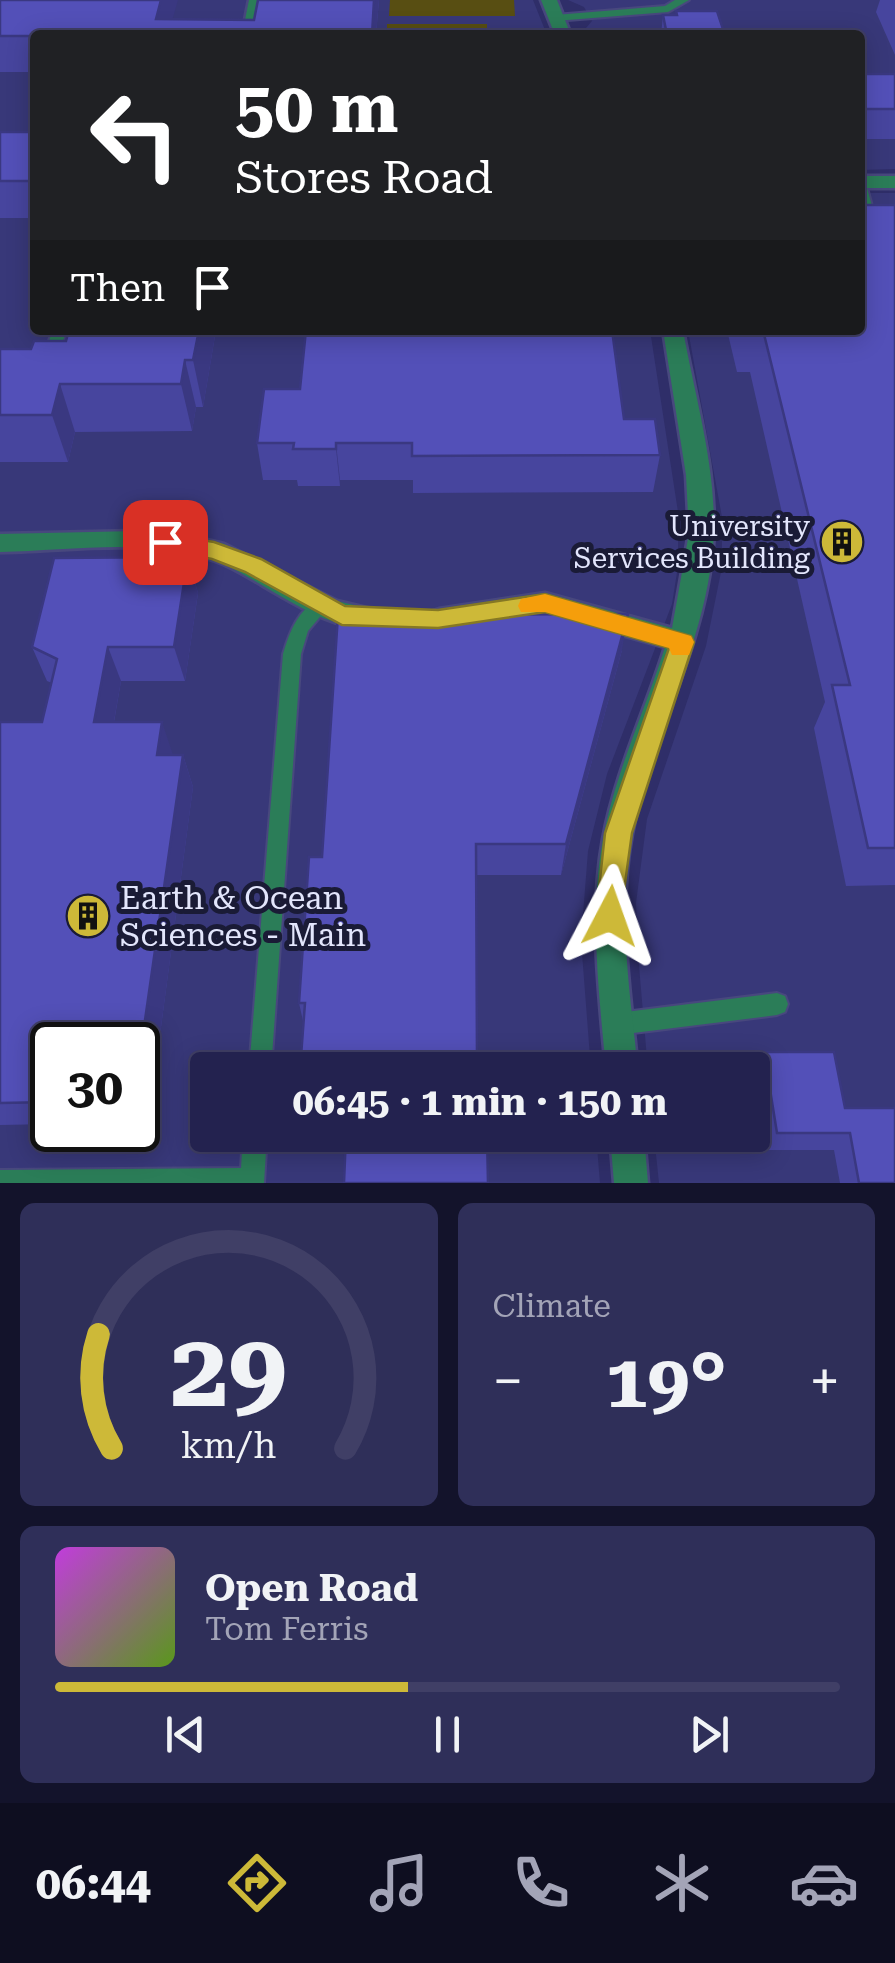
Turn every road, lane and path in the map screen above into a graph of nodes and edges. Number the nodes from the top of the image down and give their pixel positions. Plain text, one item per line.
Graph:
1 (257, 0) edge
2 (550, 0) edge
3 (683, 0) edge
4 (556, 18) junction
5 (251, 30) edge
6 (561, 30) edge
7 (895, 182) edge
8 (865, 185) edge
9 (865, 204) edge
10 (870, 224) edge
11 (58, 335) edge
12 (674, 335) edge
13 (46, 368) edge
14 (0, 544) edge
15 (320, 605) junction
16 (683, 642) junction
17 (777, 1004) dead end
18 (617, 1024) junction
19 (261, 1052) edge
20 (620, 1052) edge
21 (255, 1152) edge
22 (628, 1152) edge
23 (252, 1181) edge
24 (0, 1182) edge
25 (631, 1183) edge

1 - 5 street
2 - 4 street
3 - 4 lane
4 - 6 street
7 - 8 street
9 - 10 lane
11 - 13 lane
12 - 16 street
14 - 15 street
15 - 16 street
15 - 19 lane
16 - 18 street
17 - 18 lane
18 - 20 street
21 - 23 lane
22 - 25 street
23 - 24 lane

